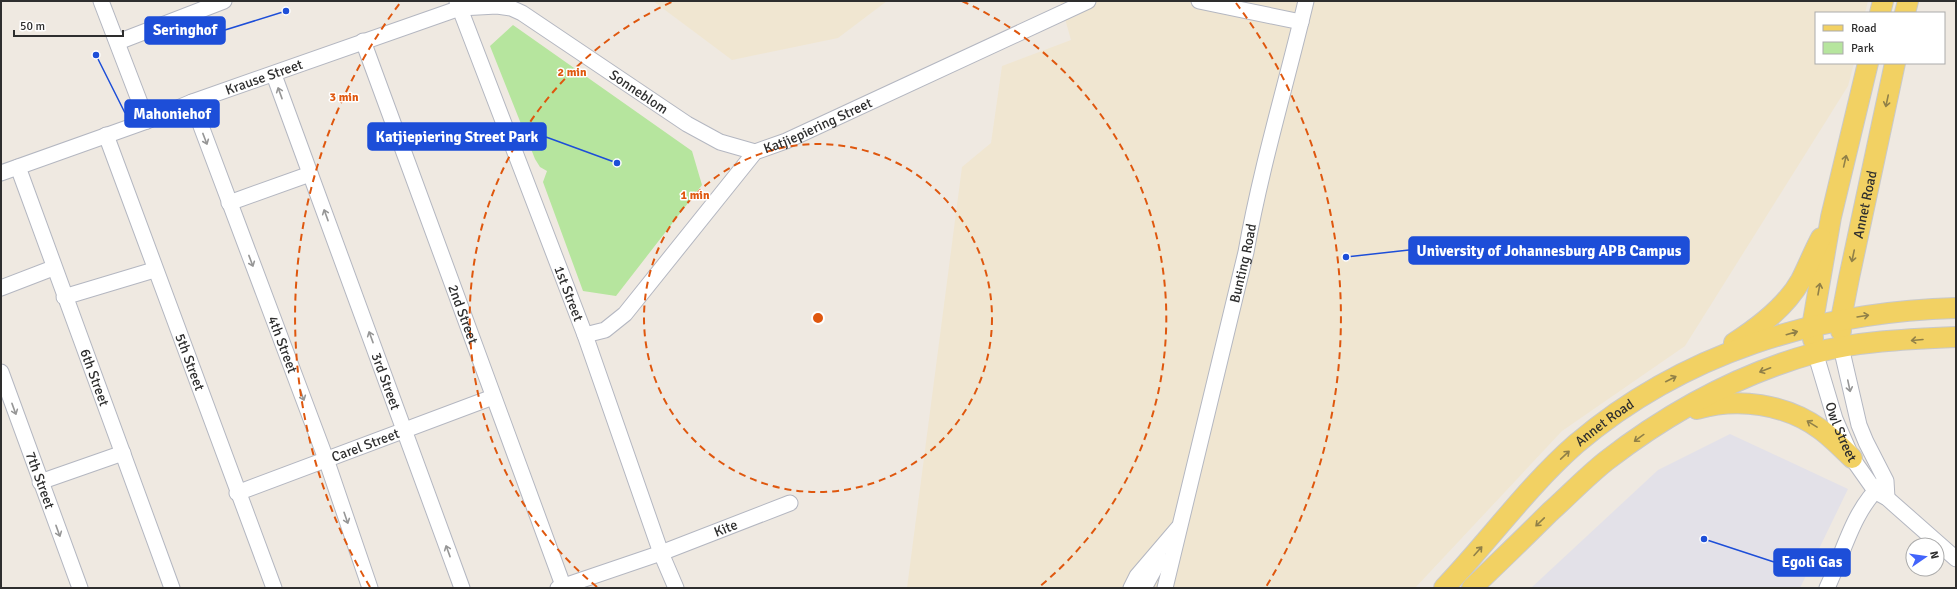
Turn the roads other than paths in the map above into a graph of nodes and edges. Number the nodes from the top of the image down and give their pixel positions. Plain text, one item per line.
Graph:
1 (101, 1) edge
2 (224, 1) edge
3 (1088, 1) edge
4 (1199, 1) edge
5 (1306, 1) edge
6 (1883, 1) edge
7 (1908, 1) edge
8 (483, 3) edge
9 (459, 4) edge
10 (1880, 12) edge
11 (1905, 12) edge
12 (1301, 22) junction
13 (363, 41) junction
14 (118, 42) junction
15 (1868, 64) edge
16 (1895, 64) edge
17 (274, 75) junction
18 (192, 102) junction
19 (147, 121) junction
20 (106, 136) junction
21 (755, 152) junction
22 (18, 166) junction
23 (1, 173) edge
24 (310, 174) junction
25 (229, 203) junction
26 (1831, 217) junction
27 (53, 268) junction
28 (154, 270) junction
29 (1, 288) edge
30 (64, 297) junction
31 (1956, 308) edge
32 (1841, 319) junction
33 (1812, 327) junction
34 (585, 335) junction
35 (1956, 337) edge
36 (1841, 347) junction
37 (1815, 352) junction
38 (1707, 361) junction
39 (1, 372) edge
40 (493, 398) junction
41 (1663, 420) junction
42 (405, 431) junction
43 (123, 453) junction
44 (1852, 458) junction
45 (326, 459) junction
46 (40, 482) junction
47 (237, 493) junction
48 (1882, 495) junction
49 (790, 503) dead end
50 (1180, 526) junction
51 (661, 553) junction
52 (1956, 559) edge
53 (562, 587) edge
54 (80, 588) edge
55 (172, 588) edge
56 (274, 588) edge
57 (370, 588) edge
58 (462, 588) edge
59 (676, 588) edge
60 (1131, 588) edge
61 (1144, 588) edge
62 (1159, 588) edge
63 (1165, 588) edge
64 (1444, 588) edge
65 (1472, 588) edge
66 (1827, 588) edge

1 - 14 street
2 - 14 street
3 - 21 street, Katjiepiering Street
4 - 12 street
5 - 12 street, Bunting Road
6 - 10 main road
7 - 11 main road
8 - 9 street, Sonneblom
8 - 21 street, Sonneblom
9 - 13 street, Krause Street
9 - 34 street, 1st Street
12 - 50 street, Bunting Road
13 - 17 street, Krause Street
13 - 40 street, 2nd Street
14 - 19 street
26 -> 15 main road, Annet Road
16 -> 32 main road, Annet Road
17 - 18 street, Krause Street
24 -> 17 street, 3rd Street
18 - 19 street, Krause Street
18 -> 25 street, 4th Street
19 - 20 street, Krause Street
20 - 22 street, Krause Street
20 - 28 street, 5th Street
21 - 34 street, Katjiepiering Street
22 - 23 street, Krause Street
22 - 27 street, 6th Street
24 - 25 street
42 -> 24 street, 3rd Street
25 -> 45 street, 4th Street
33 -> 26 main road, Annet Road
26 - 38 main road
27 - 29 street
27 - 30 street, 6th Street
28 - 30 street
28 - 47 street, 5th Street
30 - 43 street, 6th Street
32 -> 31 main road
32 - 33 main road
32 - 36 main road, Annet Road
33 - 37 main road, Annet Road
38 -> 33 main road, Annet Road
34 - 51 street, 1st Street
35 -> 36 main road
36 - 37 main road
36 -> 48 street, Owl Street
37 -> 41 main road
37 - 44 street, Owl Street
64 -> 38 main road, Annet Road
39 -> 46 street, 7th Street
40 - 42 street, Carel Street
40 - 53 street, 2nd Street
44 -> 41 main road
41 -> 65 main road
42 - 45 street, Carel Street
58 -> 42 street, 3rd Street
43 - 46 street
43 - 55 street, 6th Street
44 - 48 street, Owl Street
45 - 47 street, Carel Street
45 -> 57 street, 4th Street
46 -> 54 street, 7th Street
47 - 56 street, 5th Street
48 - 52 street, Owl Street
48 - 66 street
49 - 51 street, Kite
50 - 60 street, Bunting Road
50 - 61 street, Bunting Road
50 - 62 street, Bunting Road
50 - 63 street, Bunting Road
51 - 53 street, Kite
51 - 59 street, 1st Street

